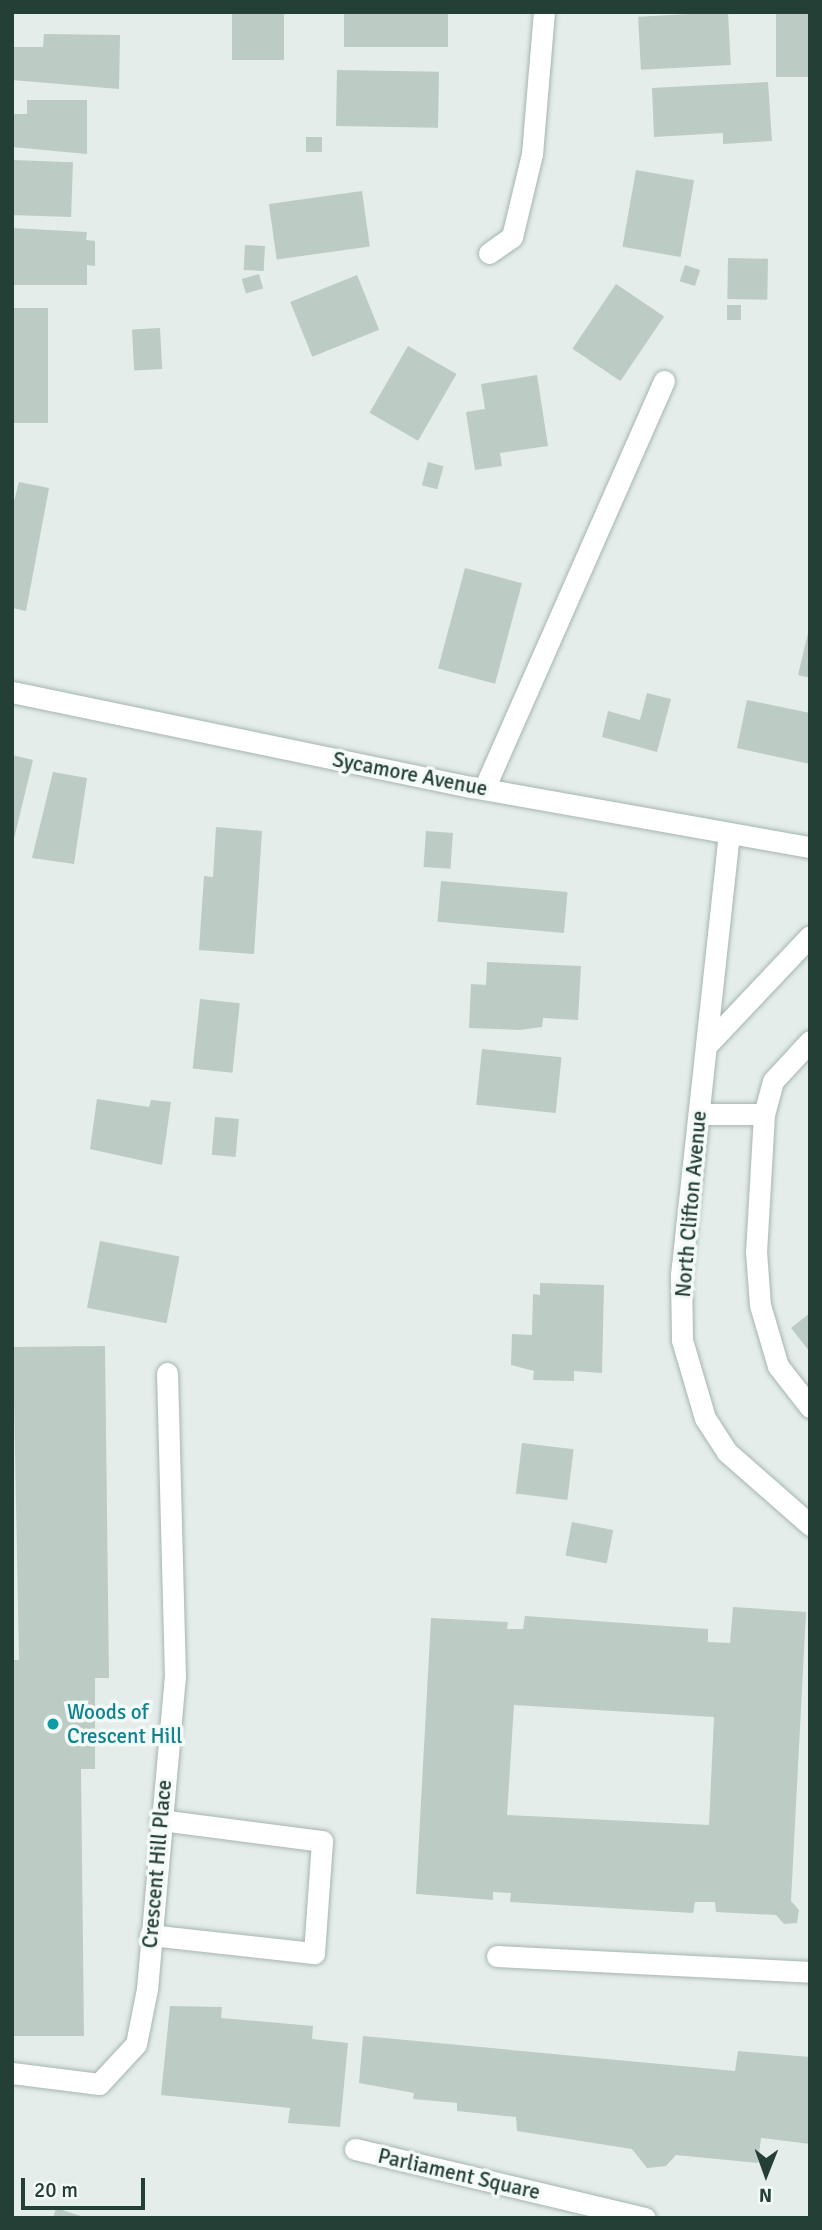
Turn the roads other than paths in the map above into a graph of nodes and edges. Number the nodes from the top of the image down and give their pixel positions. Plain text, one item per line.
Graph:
1 (544, 12) edge
2 (489, 253) dead end
3 (664, 381) dead end
4 (12, 692) edge
5 (484, 789) junction
6 (729, 833) junction
7 (810, 847) edge
8 (810, 936) edge
9 (810, 1041) edge
10 (706, 1046) junction
11 (699, 1114) junction
12 (764, 1114) junction
13 (167, 1373) dead end
14 (810, 1407) edge
15 (810, 1525) edge
16 (160, 1821) junction
17 (150, 1935) junction
18 (497, 1956) dead end
19 (810, 1972) edge
20 (12, 2073) edge
21 (355, 2149) dead end
22 (645, 2218) edge

1 - 2 street
3 - 5 street
4 - 5 street, Sycamore Avenue
5 - 6 street, Sycamore Avenue
6 - 7 street, Sycamore Avenue
6 - 10 street, North Clifton Avenue
8 - 10 street
9 - 12 street
10 - 11 street, North Clifton Avenue
11 - 12 street
11 - 15 street, North Clifton Avenue
12 - 14 street
13 - 16 street, Crescent Hill Place
16 - 17 street, Crescent Hill Place
16 - 17 street
17 - 20 street, Crescent Hill Place
18 - 19 street
21 - 22 street, Parliament Square

